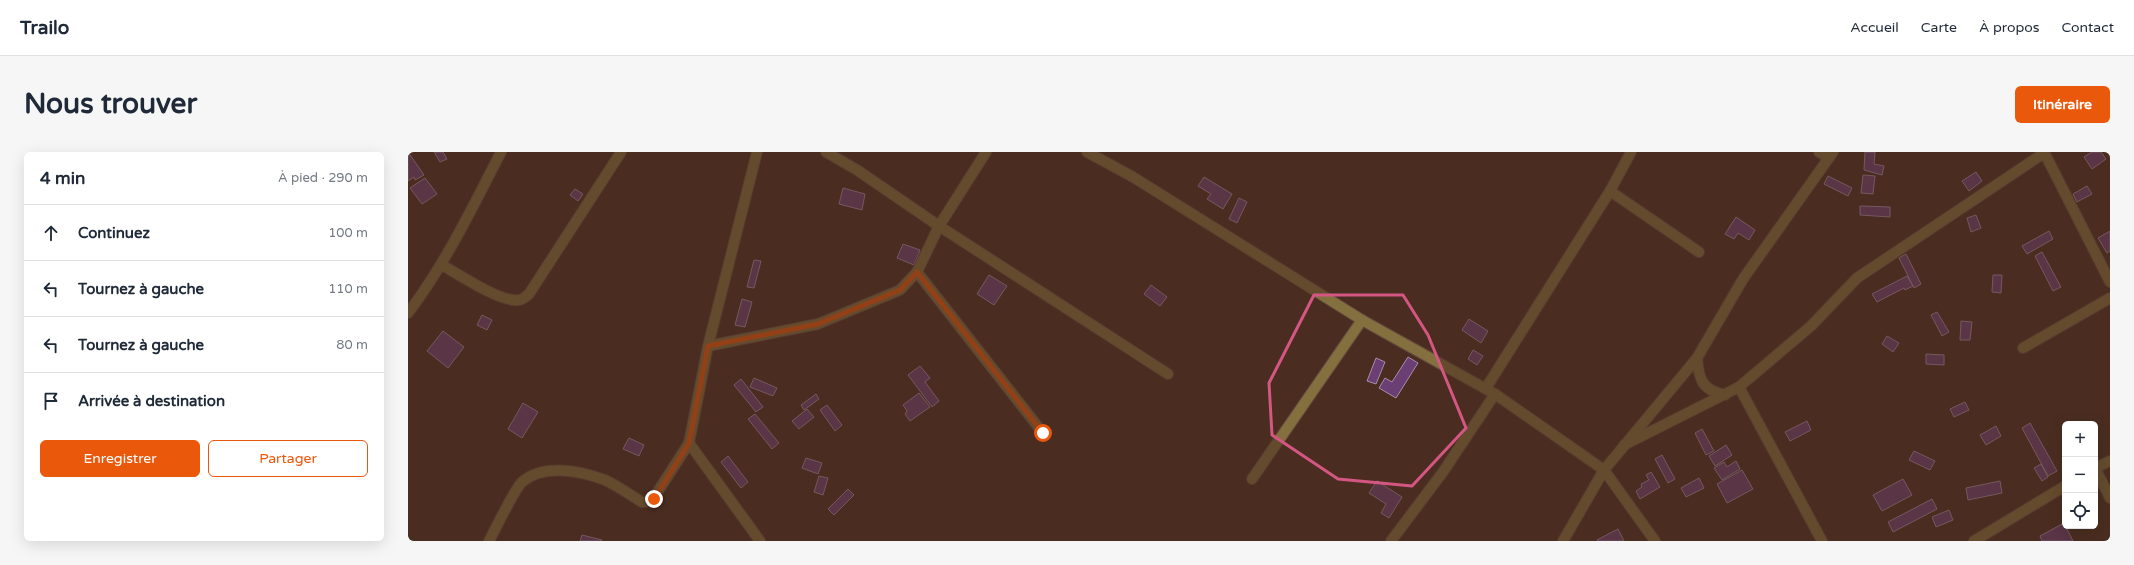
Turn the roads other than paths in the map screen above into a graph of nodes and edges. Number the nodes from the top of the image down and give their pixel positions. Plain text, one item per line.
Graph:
1 (501, 152) edge
2 (622, 152) edge
3 (757, 152) edge
4 (826, 152) edge
5 (986, 152) edge
6 (1087, 152) edge
7 (1631, 152) edge
8 (1819, 152) edge
9 (2044, 152) edge
10 (1831, 155) edge
11 (1610, 191) junction
12 (939, 226) junction
13 (1699, 252) dead end
14 (442, 265) junction
15 (917, 272) junction
16 (2110, 282) edge
17 (2110, 298) edge
18 (408, 313) edge
19 (1362, 320) junction
20 (708, 346) junction
21 (2023, 348) dead end
22 (1697, 358) junction
23 (1168, 374) dead end
24 (1739, 386) junction
25 (1486, 388) junction
26 (1495, 394) junction
27 (1725, 395) junction
28 (1043, 433) dead end
29 (689, 443) junction
30 (1624, 445) junction
31 (2110, 461) edge
32 (1604, 470) junction
33 (1252, 479) dead end
34 (2062, 488) edge
35 (2110, 498) edge
36 (488, 541) edge
37 (760, 541) edge
38 (1391, 541) edge
39 (1563, 541) edge
40 (1655, 541) edge
41 (1822, 541) edge
42 (1974, 541) edge

1 - 14 street
2 - 14 street
3 - 20 street
4 - 12 street
5 - 12 street
6 - 19 street
7 - 11 street
8 - 10 street
9 - 16 street
9 - 24 street
10 - 22 street
11 - 13 street
11 - 25 street
12 - 15 street
12 - 23 street
14 - 18 street
15 - 20 street
15 - 28 street
17 - 21 street
19 - 25 street
19 - 33 street
20 - 29 street
22 - 27 street
22 - 30 street
24 - 27 street
24 - 41 street
25 - 26 street
26 - 32 street
26 - 38 street
27 - 30 street
29 - 36 street
29 - 37 street
30 - 32 street
31 - 35 street
32 - 39 street
32 - 40 street
34 - 42 street

